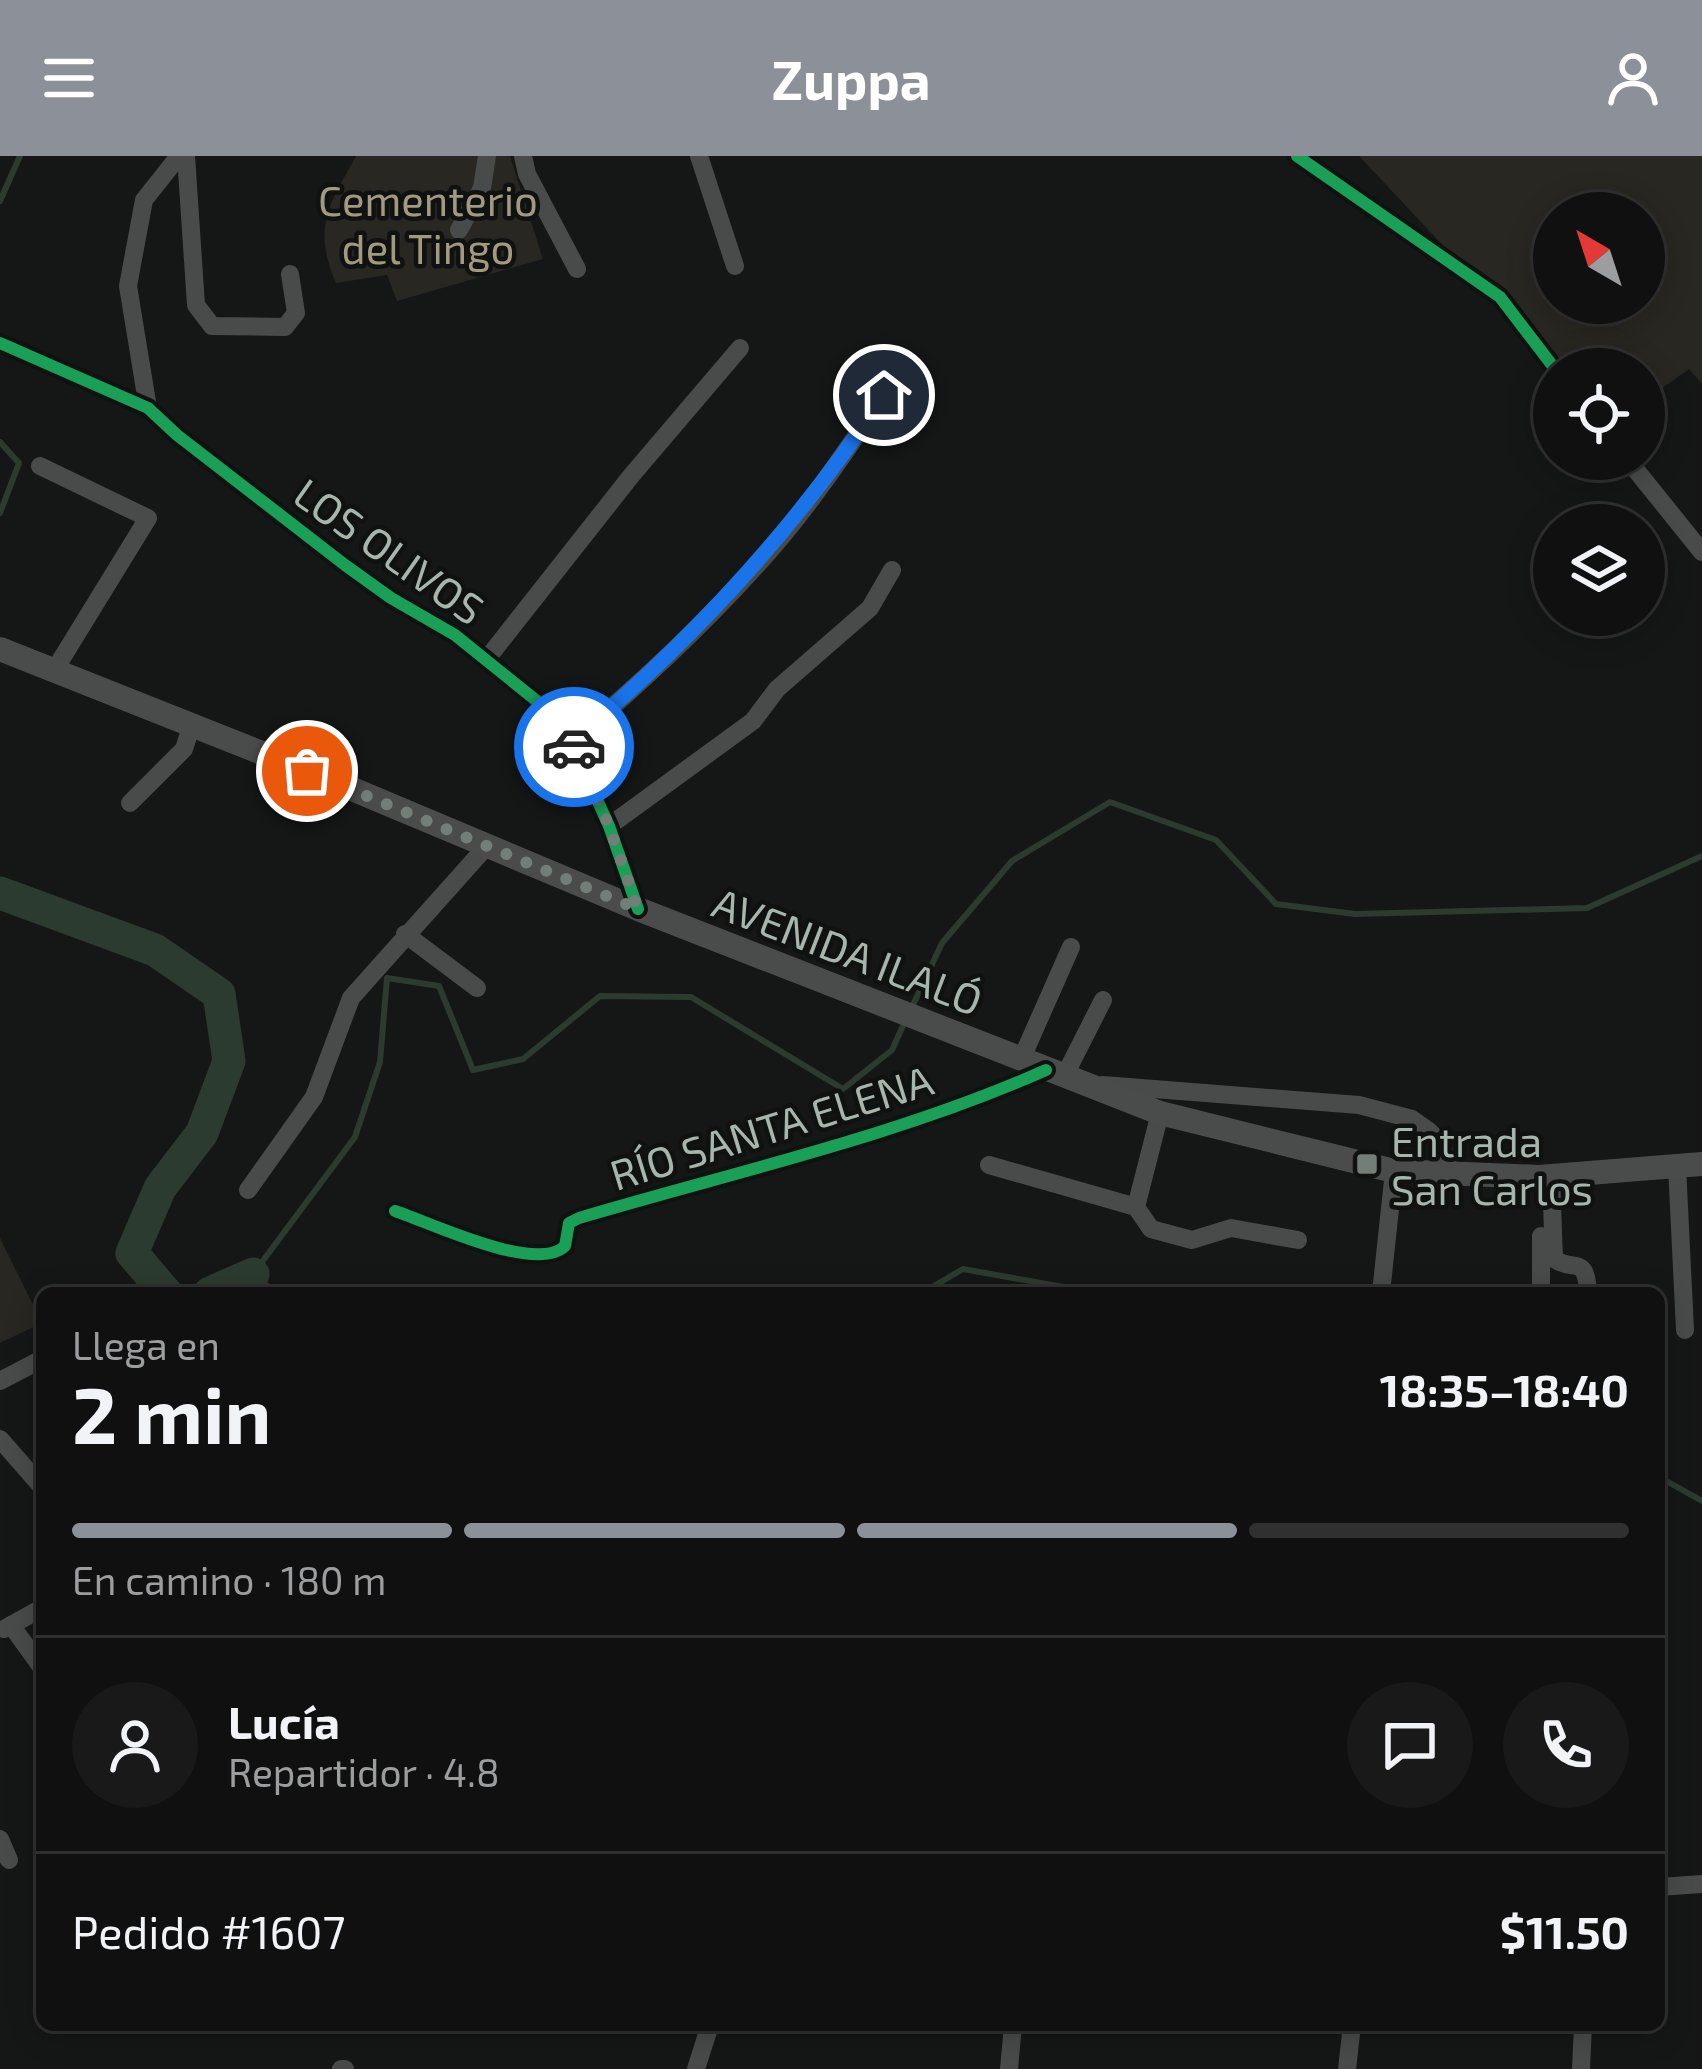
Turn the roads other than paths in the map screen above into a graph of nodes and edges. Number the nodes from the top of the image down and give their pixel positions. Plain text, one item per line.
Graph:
1 (183, 156) edge
2 (487, 156) edge
3 (523, 156) edge
4 (699, 156) edge
5 (1297, 156) edge
6 (459, 230) dead end
7 (735, 266) dead end
8 (577, 269) dead end
9 (290, 274) dead end
10 (0, 343) edge
11 (740, 348) dead end
12 (1539, 348) edge
13 (904, 365) dead end
14 (148, 408) junction
15 (40, 466) dead end
16 (1644, 480) edge
17 (1702, 552) edge
18 (892, 570) dead end
19 (0, 649) edge
20 (486, 659) junction
21 (55, 671) junction
22 (192, 724) junction
23 (571, 742) junction
24 (130, 803) dead end
25 (609, 826) junction
26 (485, 848) junction
27 (638, 909) junction
28 (405, 934) junction
29 (1071, 947) dead end
30 (477, 988) dead end
31 (1103, 1000) dead end
32 (1021, 1060) junction
33 (1064, 1076) junction
34 (1160, 1113) junction
35 (989, 1165) dead end
36 (1689, 1165) edge
37 (1394, 1171) junction
38 (1450, 1171) junction
39 (1545, 1176) junction
40 (248, 1190) dead end
41 (1136, 1208) junction
42 (395, 1210) dead end
43 (1298, 1240) dead end
44 (1382, 1287) edge
45 (1541, 1287) edge
46 (1588, 1287) edge
47 (1685, 1330) dead end
48 (36, 1362) edge
49 (0, 1381) edge
50 (0, 1439) edge
51 (36, 1479) edge
52 (36, 1611) edge
53 (5, 1628) edge
54 (36, 1662) edge
55 (0, 1839) edge
56 (9, 1860) dead end
57 (1702, 1884) edge
58 (1665, 1887) edge
59 (708, 2031) edge
60 (1012, 2031) edge
61 (1351, 2031) edge
62 (1583, 2031) edge
63 (697, 2069) edge
64 (1009, 2069) edge
65 (1347, 2069) edge
66 (1581, 2069) edge

1 - 9 street
1 - 14 street
2 - 6 street
3 - 8 street
4 - 7 street
5 - 12 street
10 - 14 street, LOS OLIVOS
11 - 20 street
13 - 23 street
14 - 20 street, LOS OLIVOS
15 - 21 street
16 - 17 street
18 - 25 street
19 - 21 main road, AVENIDA ILALÓ
20 - 23 street, LOS OLIVOS
21 - 22 main road, AVENIDA ILALÓ
22 - 24 street
22 - 26 main road, AVENIDA ILALÓ
23 - 25 street, LOS OLIVOS
25 - 27 street, LOS OLIVOS
26 - 27 main road, AVENIDA ILALÓ
26 - 28 street
27 - 32 main road, AVENIDA ILALÓ
28 - 30 street
28 - 40 street
29 - 32 street
31 - 33 street
32 - 33 main road, AVENIDA ILALÓ
33 - 34 main road, AVENIDA ILALÓ
33 - 38 street
33 - 42 street, RÍO SANTA ELENA
34 - 37 main road, AVENIDA ILALÓ
34 - 41 street
35 - 41 street
36 - 39 main road, AVENIDA ILALÓ
36 - 47 street
37 - 38 main road, AVENIDA ILALÓ
37 - 44 street
38 - 39 main road, AVENIDA ILALÓ
39 - 45 street
39 - 46 street
41 - 43 street
48 - 49 street
50 - 51 street
52 - 53 street
53 - 54 street
55 - 56 street
57 - 58 street
59 - 63 street
60 - 64 street
61 - 65 street
62 - 66 street

